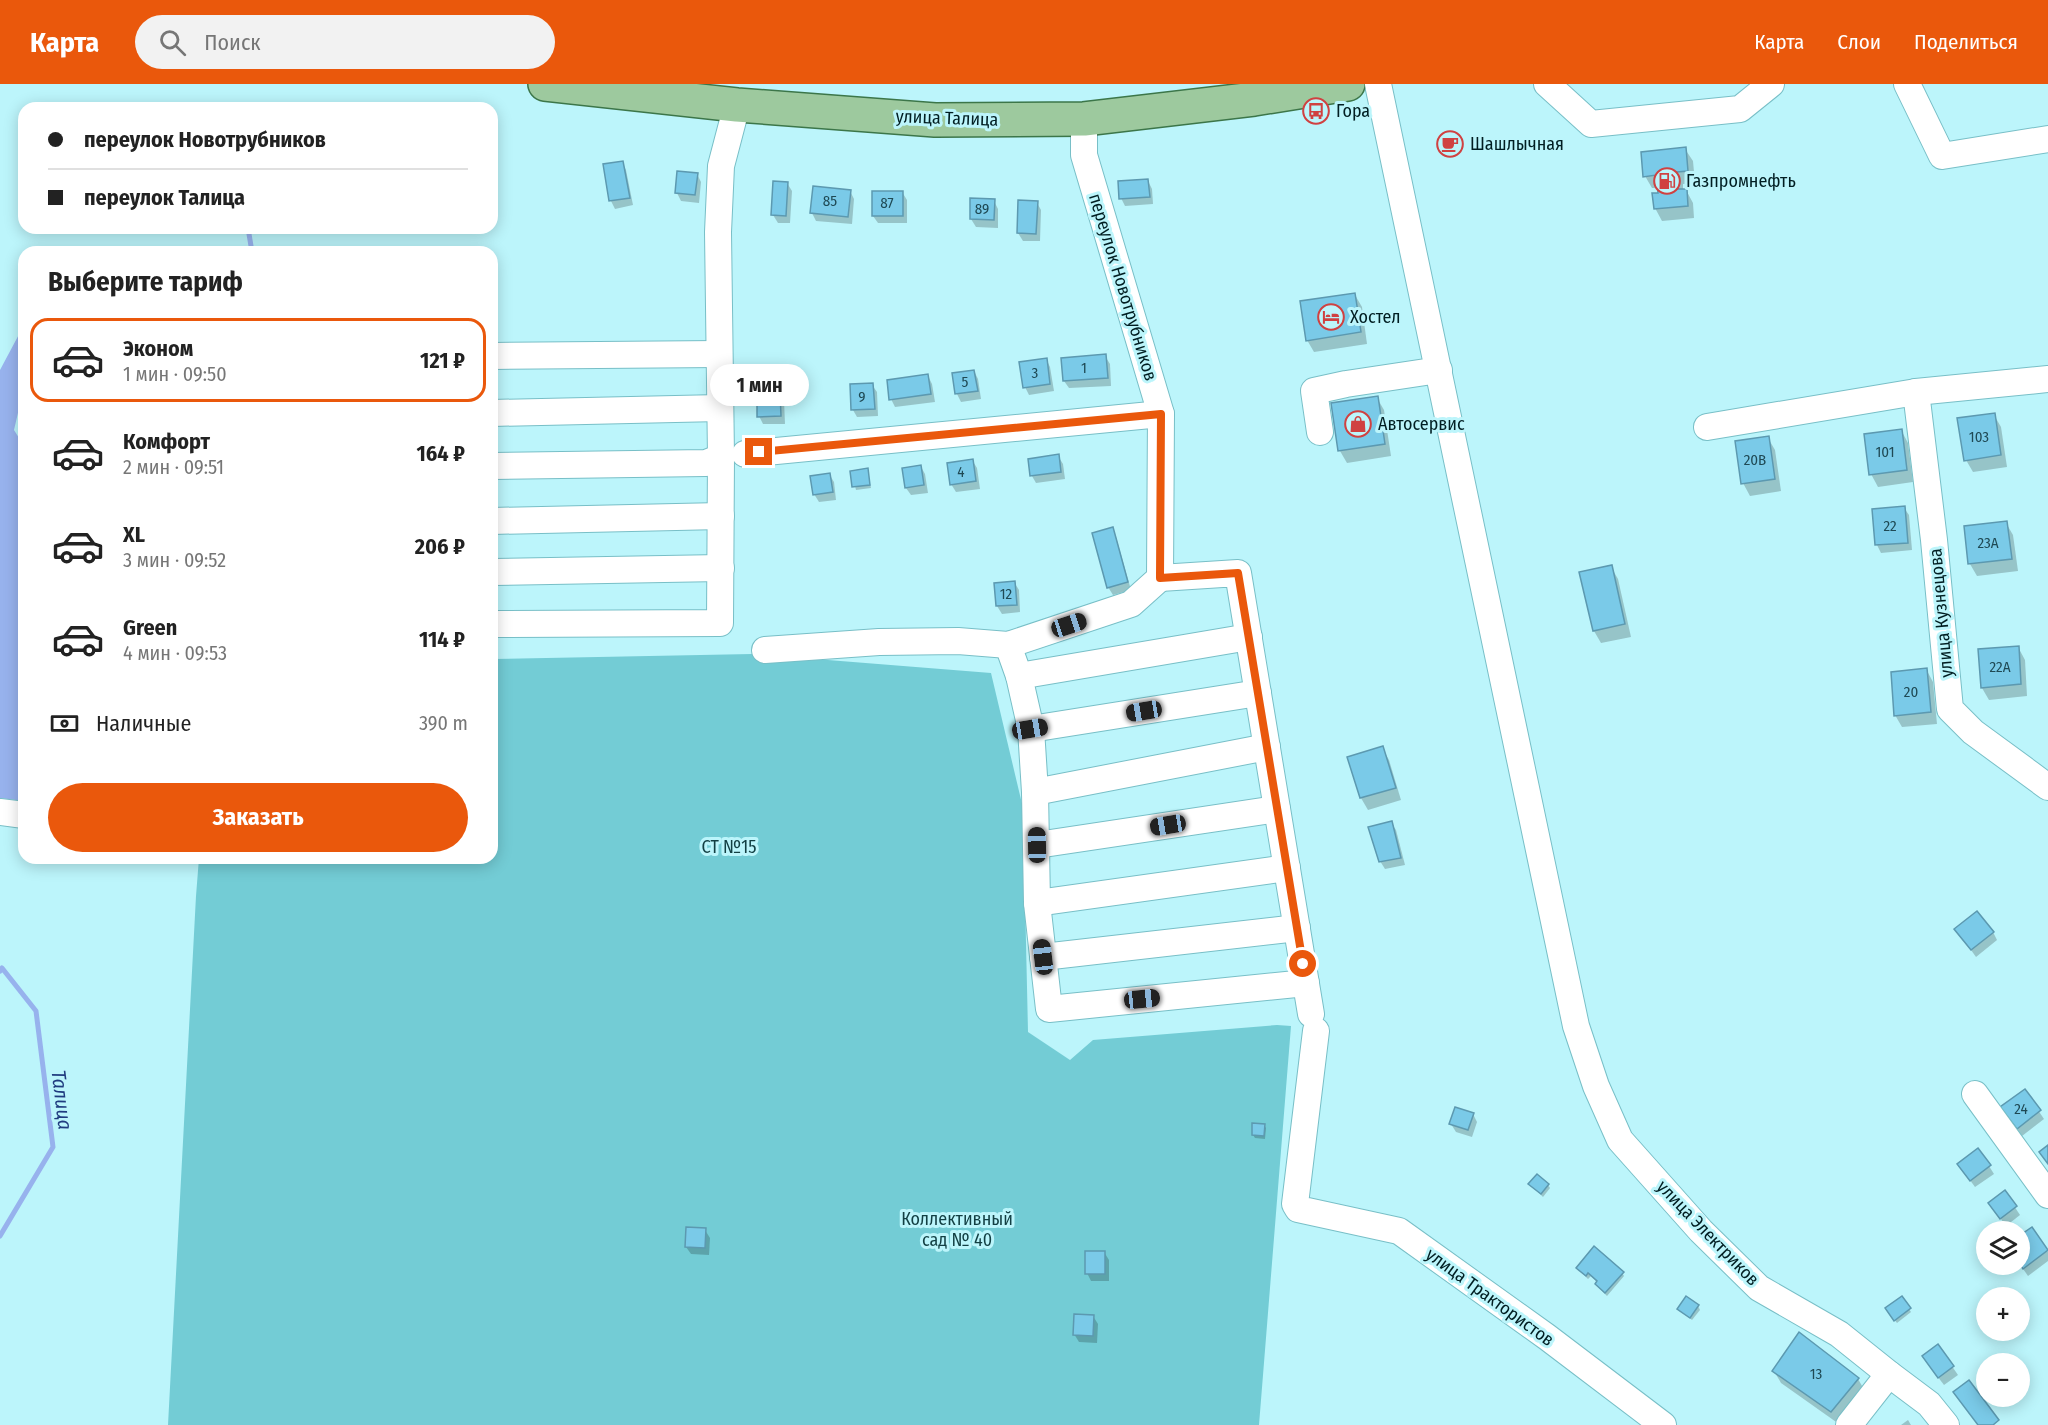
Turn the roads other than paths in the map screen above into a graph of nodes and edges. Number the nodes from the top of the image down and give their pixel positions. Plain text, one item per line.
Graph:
1 (545, 84) edge
2 (1348, 84) edge
3 (1378, 84) edge
4 (1547, 84) edge
5 (1771, 84) edge
6 (1907, 84) edge
7 (737, 105) junction
8 (1084, 119) junction
9 (2048, 139) edge
10 (719, 354) junction
11 (498, 356) edge
12 (1438, 370) junction
13 (2048, 379) edge
14 (1916, 392) junction
15 (720, 408) junction
16 (498, 413) edge
17 (1161, 414) junction
18 (1707, 427) dead end
19 (1320, 432) dead end
20 (733, 456) junction
21 (498, 466) edge
22 (721, 516) junction
23 (498, 521) edge
24 (721, 568) junction
25 (498, 573) edge
26 (1160, 578) junction
27 (498, 624) edge
28 (1249, 637) junction
29 (1008, 645) junction
30 (765, 650) dead end
31 (1019, 676) junction
32 (1258, 693) junction
33 (1030, 729) junction
34 (1267, 747) junction
35 (2048, 787) edge
36 (1035, 792) junction
37 (1277, 809) junction
38 (0, 812) edge
39 (18, 814) edge
40 (1037, 845) junction
41 (1287, 868) junction
42 (1037, 903) junction
43 (1297, 928) junction
44 (1043, 957) junction
45 (1306, 983) junction
46 (1975, 1094) dead end
47 (2048, 1195) edge
48 (1889, 1374) junction
49 (1663, 1425) edge
50 (1849, 1425) edge
51 (1946, 1425) edge

1 - 7 main road, улица Талица
2 - 8 main road, улица Талица
3 - 12 street, улица Электриков
4 - 5 street
6 - 9 street
7 - 8 main road, улица Талица
7 - 10 street
8 - 17 street, переулок Новотрубников
10 - 11 street
10 - 15 street
12 - 19 street
12 - 48 street, улица Электриков
13 - 14 street
14 - 18 street
14 - 35 street, улица Кузнецова
15 - 16 street
15 - 20 street
17 - 20 street
17 - 26 street, переулок Новотрубников
20 - 21 street
20 - 22 street
22 - 23 street
22 - 24 street
24 - 25 street
24 - 27 street
26 - 28 street
26 - 29 street
28 - 31 street
28 - 32 street
29 - 30 street
29 - 31 street
31 - 33 street
32 - 33 street
32 - 34 street
33 - 36 street
34 - 36 street
34 - 37 street
36 - 40 street
37 - 40 street
37 - 41 street
38 - 39 street
40 - 42 street
41 - 42 street
41 - 43 street
42 - 44 street
43 - 44 street
43 - 45 street
44 - 45 street
45 - 49 street, улица Трактористов
46 - 47 street
48 - 50 street
48 - 51 street, улица Электриков

